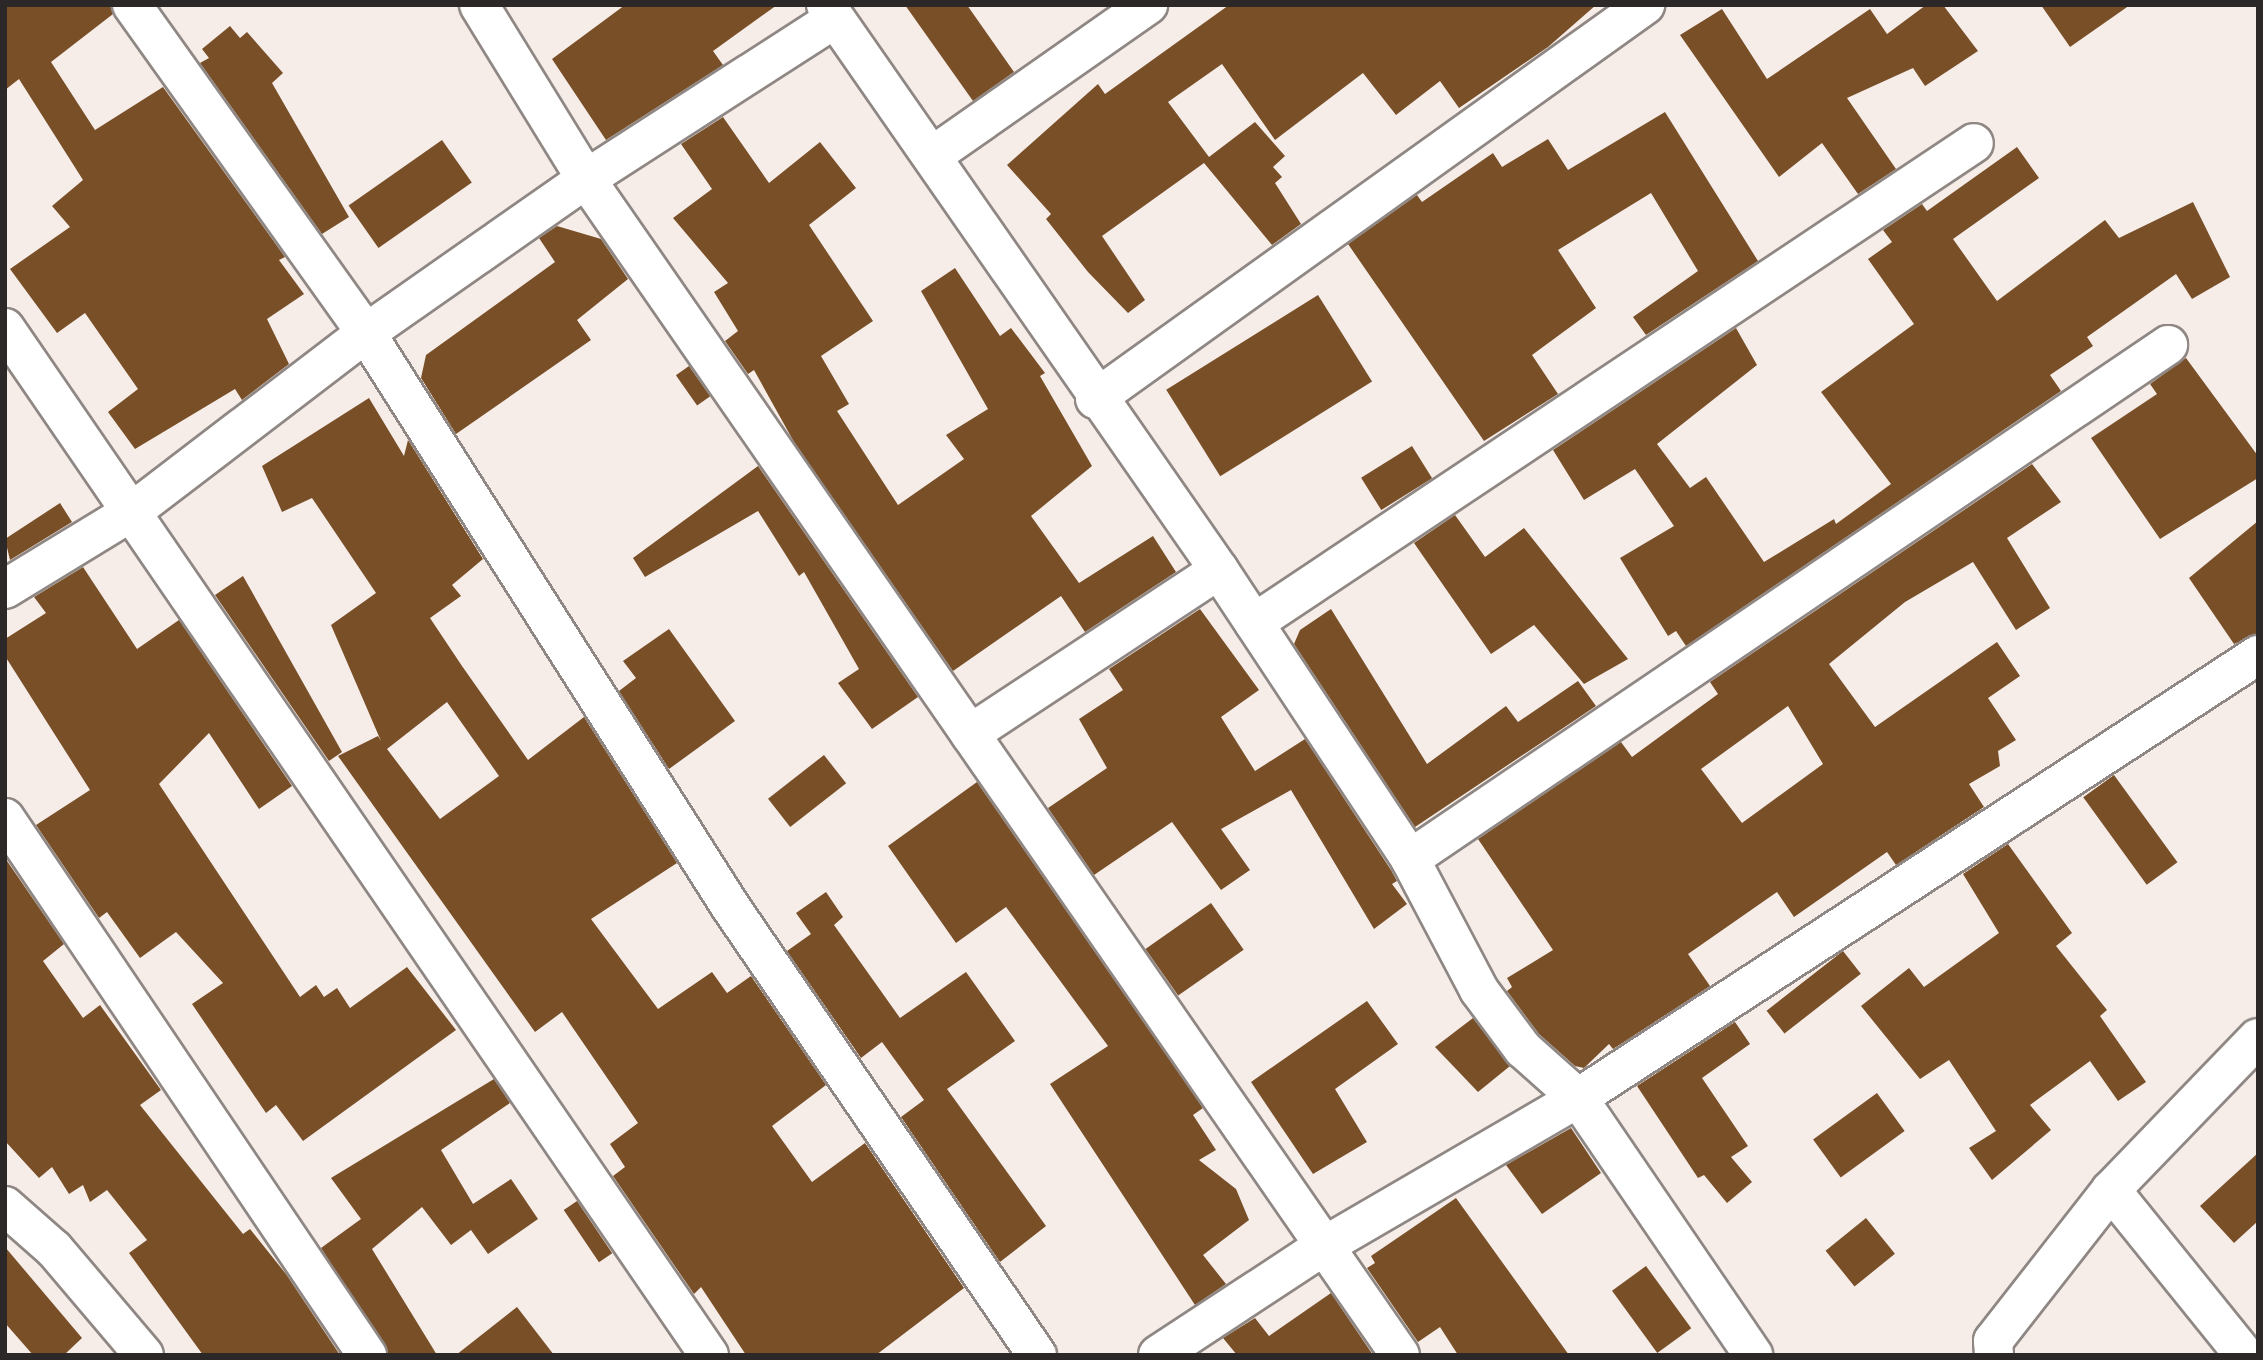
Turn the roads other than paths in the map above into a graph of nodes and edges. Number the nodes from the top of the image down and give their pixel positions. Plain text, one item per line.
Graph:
1 (132, 5) edge
2 (479, 5) edge
3 (1148, 5) edge
4 (1645, 5) edge
5 (830, 12) edge
6 (1974, 144) dead end
7 (932, 156) junction
8 (586, 179) junction
9 (5, 328) edge
10 (366, 333) junction
11 (2168, 345) dead end
12 (1095, 399) junction
13 (133, 511) junction
14 (1219, 570) junction
15 (5, 589) edge
16 (1254, 623) junction
17 (2258, 655) edge
18 (970, 734) junction
19 (5, 818) edge
20 (1410, 859) junction
21 (2258, 1038) edge
22 (1578, 1098) junction
23 (2111, 1190) junction
24 (5, 1206) edge
25 (1324, 1246) junction
26 (144, 1355) edge
27 (367, 1355) edge
28 (709, 1355) edge
29 (1037, 1355) edge
30 (1158, 1355) edge
31 (1400, 1355) edge
32 (1753, 1355) edge
33 (1994, 1355) edge
34 (2244, 1355) edge

1 - 10 street
2 - 8 street
3 - 7 street
4 - 12 street
5 - 7 street
5 - 8 street
6 - 16 street
7 - 12 street
8 - 10 street
8 - 18 street
9 - 13 street
10 - 13 street
10 - 29 street
11 - 20 street
12 - 14 street
13 - 15 street
13 - 28 street
14 - 16 street
14 - 18 street
16 - 20 street
17 - 22 street
18 - 25 street
19 - 27 street
20 - 22 street
21 - 23 street
22 - 25 street
22 - 32 street
23 - 33 street
23 - 34 street
24 - 26 street
25 - 30 street
25 - 31 street

